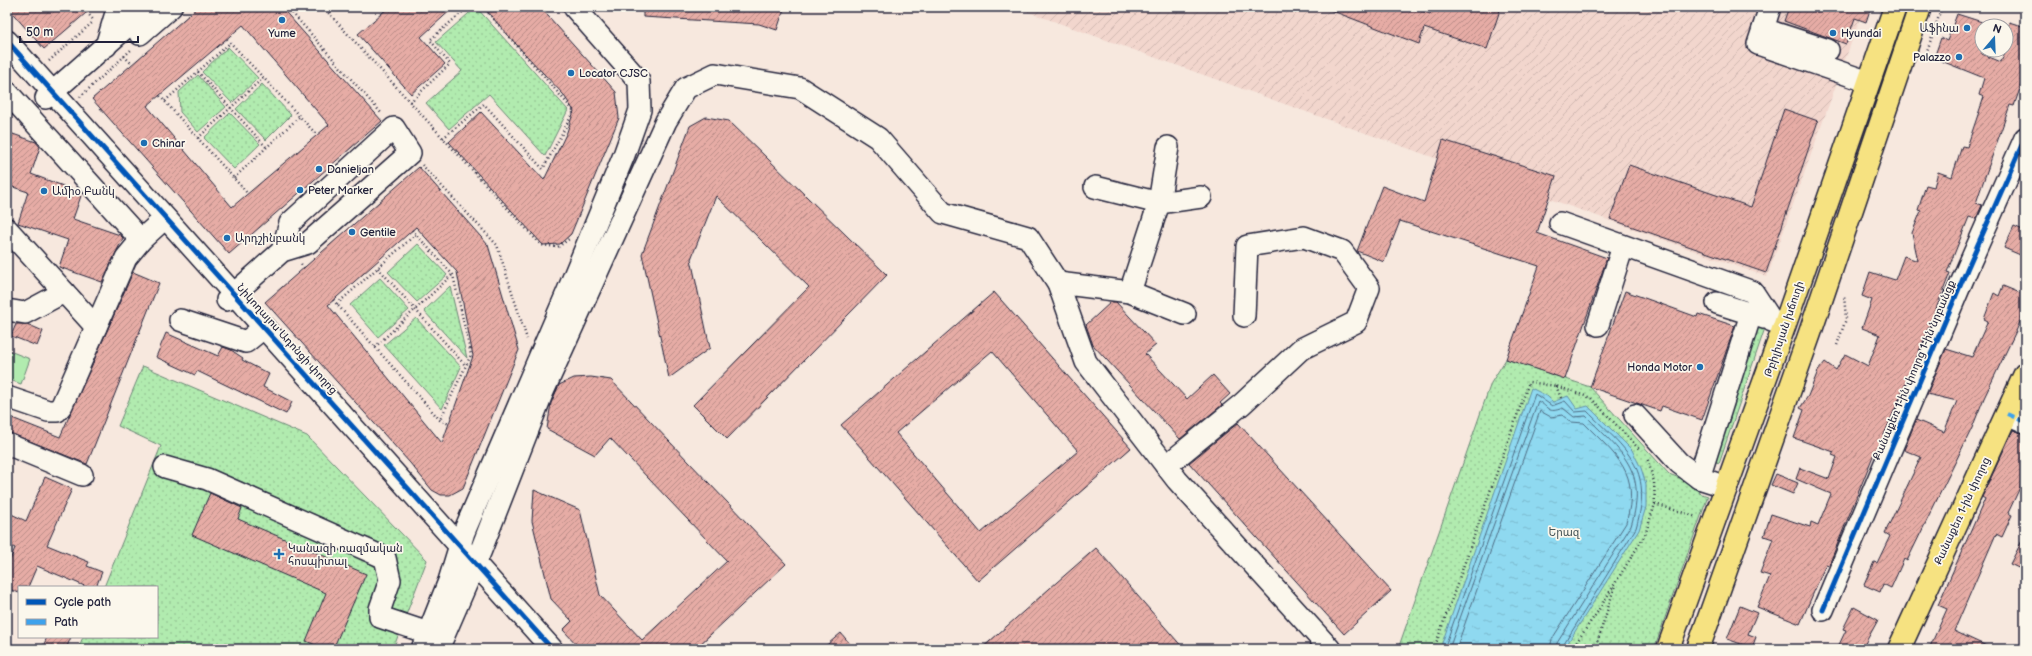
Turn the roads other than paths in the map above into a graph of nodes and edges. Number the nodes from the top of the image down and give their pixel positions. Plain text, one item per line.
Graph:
1 (122, 7) edge
2 (149, 7) edge
3 (170, 7) edge
4 (574, 7) edge
5 (1770, 7) edge
6 (1895, 7) edge
7 (1920, 7) edge
8 (1763, 28) junction
9 (7, 41) edge
10 (105, 46) junction
11 (1828, 50) dead end
12 (7, 53) edge
13 (1869, 82) junction
14 (7, 92) edge
15 (49, 95) junction
16 (2025, 138) edge
17 (1168, 147) dead end
18 (1095, 187) dead end
19 (1201, 197) dead end
20 (1159, 203) junction
21 (330, 206) dead end
22 (161, 221) junction
23 (1560, 223) dead end
24 (7, 229) edge
25 (141, 240) junction
26 (1623, 246) junction
27 (282, 251) junction
28 (1058, 283) junction
29 (64, 292) junction
30 (1130, 292) junction
31 (231, 298) junction
32 (1717, 303) dead end
33 (7, 310) edge
34 (1185, 314) dead end
35 (1751, 314) junction
36 (1244, 316) dead end
37 (180, 320) dead end
38 (1779, 323) junction
39 (1598, 325) dead end
40 (96, 327) junction
41 (257, 333) junction
42 (1810, 333) junction
43 (2025, 374) edge
44 (7, 397) edge
45 (1635, 415) dead end
46 (2016, 418) edge
47 (7, 444) edge
48 (165, 466) dead end
49 (1166, 466) junction
50 (1701, 470) junction
51 (82, 475) dead end
52 (1730, 479) junction
53 (465, 560) junction
54 (1823, 610) dead end
55 (429, 644) edge
56 (535, 649) edge
57 (552, 649) edge
58 (1330, 649) edge
59 (1668, 649) edge
60 (1698, 649) edge
61 (1899, 649) edge

1 - 10 street
2 - 10 street
3 - 10 street
4 - 53 street
5 - 8 street
6 - 13 main road, Թբիլիսյան խճուղի
7 - 42 main road
8 - 11 street
8 - 13 street
9 - 15 street, Նիկողայոս Ադոնցի փողոց
10 - 15 street
12 - 15 street, Նիկողայոս Ադոնցի փողոց
13 - 38 main road, Թբիլիսյան խճուղի
14 - 25 street
15 - 22 street, Նիկողայոս Ադոնցի փողոց
16 - 54 street, Քանաքեռ 1-ին փողոց 1-ին նրբանցք
17 - 20 street
18 - 20 street
19 - 20 street
20 - 30 street
21 - 27 street
22 - 25 street
22 - 31 street, Նիկողայոս Ադոնցի փողոց
23 - 26 street
24 - 29 street
25 - 40 street
26 - 38 street
26 - 39 street
27 - 27 street
27 - 31 street
28 - 30 street
28 - 49 street
28 - 53 street
29 - 33 street
29 - 40 street
30 - 34 street
31 - 41 street, Նիկողայոս Ադոնցի փողոց
31 - 53 street, Նիկողայոս Ադոնցի փողոց
32 - 35 street
35 - 38 street
35 - 50 street
36 - 49 street
37 - 41 street
38 - 42 main road
38 - 52 main road, Թբիլիսյան խճուղի
40 - 44 street
41 - 53 street, Նիկողայոս Ադոնցի փողոց
42 - 60 main road
43 - 46 main road, Քանաքեռ 1-ին փողոց
45 - 50 street
46 - 61 main road, Քանաքեռ 1-ին փողոց
47 - 51 street
48 - 55 street
49 - 58 street
50 - 52 street
52 - 59 main road, Թբիլիսյան խճուղի
53 - 55 street
53 - 56 street, Նիկողայոս Ադոնցի փողոց
53 - 57 street, Նիկողայոս Ադոնցի փողոց

